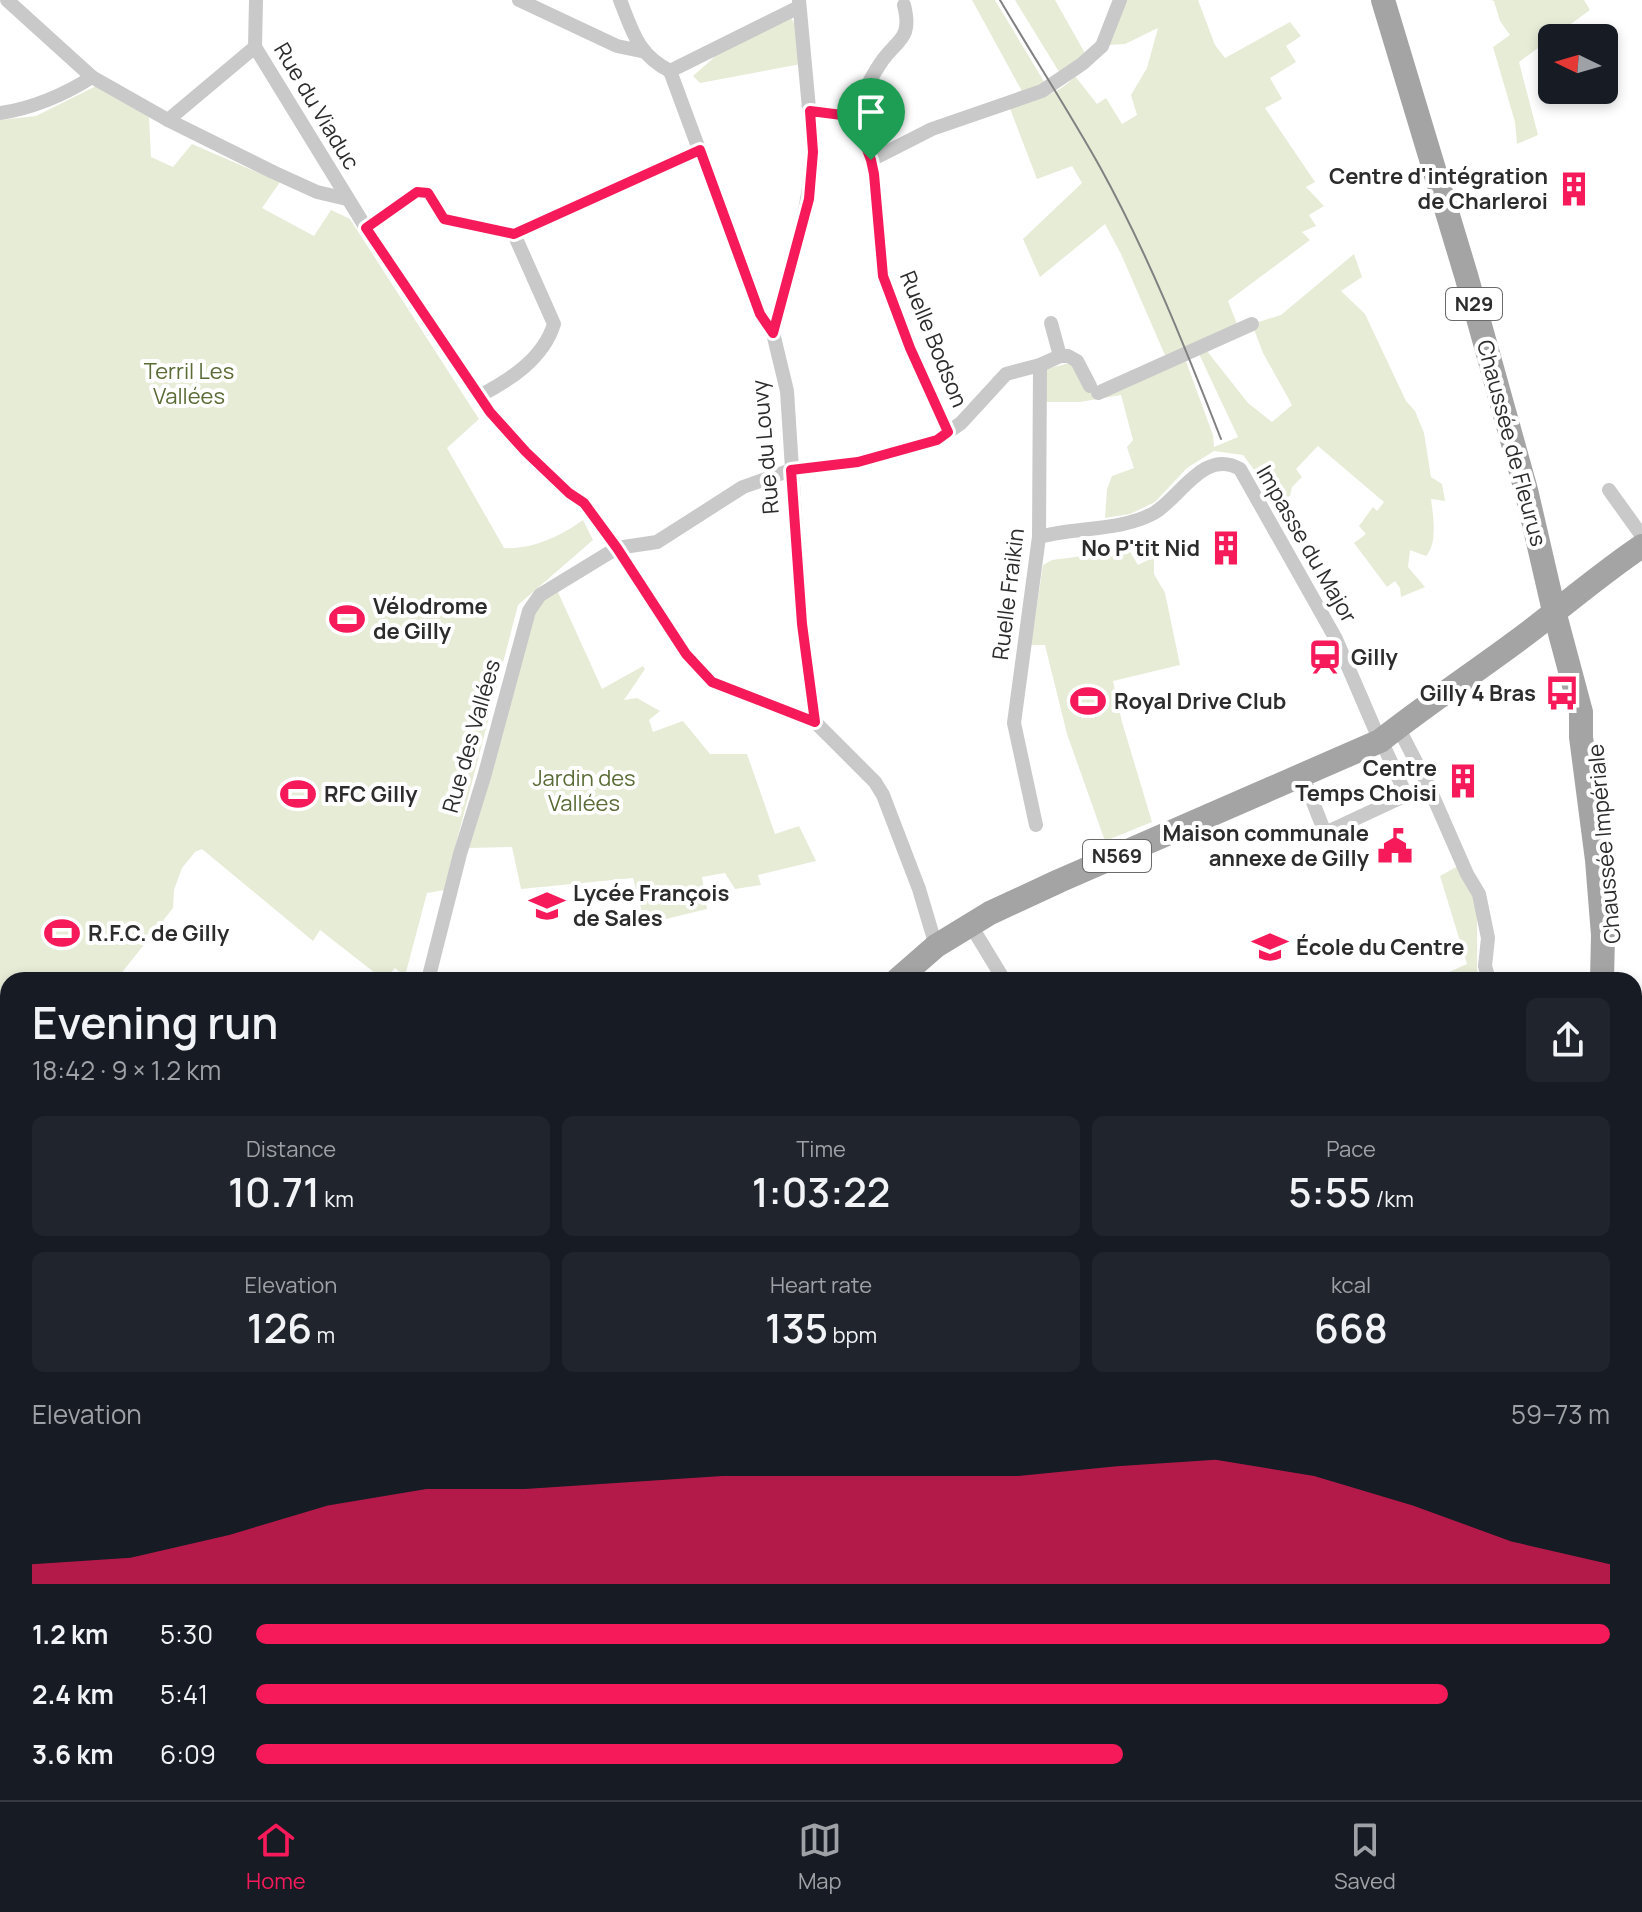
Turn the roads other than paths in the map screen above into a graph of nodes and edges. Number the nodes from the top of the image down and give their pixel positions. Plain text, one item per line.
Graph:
1 (7, 0) edge
2 (256, 0) edge
3 (519, 0) edge
4 (620, 0) edge
5 (1120, 0) edge
6 (1383, 0) edge
7 (799, 4) edge
8 (904, 5) dead end
9 (255, 47) junction
10 (641, 51) junction
11 (670, 71) junction
12 (92, 77) junction
13 (810, 111) junction
14 (0, 113) edge
15 (168, 120) junction
16 (856, 121) junction
17 (700, 150) junction
18 (871, 160) junction
19 (347, 199) junction
20 (366, 228) junction
21 (514, 234) junction
22 (1051, 323) dead end
23 (1252, 324) dead end
24 (773, 333) junction
25 (1064, 356) junction
26 (1040, 365) junction
27 (479, 396) junction
28 (948, 432) junction
29 (791, 470) junction
30 (1609, 490) dead end
31 (1642, 536) edge
32 (1039, 537) junction
33 (1642, 546) edge
34 (617, 548) junction
35 (1554, 611) junction
36 (1581, 712) junction
37 (815, 722) junction
38 (1386, 736) junction
39 (1302, 774) junction
40 (1428, 785) junction
41 (1406, 795) junction
42 (1036, 825) dead end
43 (970, 924) junction
44 (936, 946) junction
45 (430, 972) edge
46 (907, 972) edge
47 (999, 972) edge
48 (1487, 972) edge
49 (1602, 972) edge
50 (1615, 972) edge

1 - 12 street
2 - 9 street, Rue du Viaduc
3 - 10 street
4 - 10 street
5 - 18 street
6 - 35 main road, Chaussée de Fleurus / N29
7 - 11 street
7 - 13 street
8 - 16 street
9 - 15 street
9 - 19 street, Rue du Viaduc
10 - 11 street
11 - 17 street, Rue du Louvy
12 - 14 street
12 - 15 street
13 - 16 street
13 - 24 street
15 - 19 street
16 - 18 street, Ruelle Bodson
17 - 21 street
17 - 24 street, Rue du Louvy
18 - 28 street, Ruelle Bodson
19 - 20 street, Rue du Viaduc
20 - 21 street
20 - 27 street, Rue du Viaduc
21 - 27 street
22 - 25 street
23 - 25 street
24 - 29 street, Rue du Louvy
25 - 26 street
26 - 28 street
26 - 32 street, Ruelle Fraikin
27 - 34 street, Rue du Viaduc
28 - 29 street
29 - 34 street
29 - 37 street, Rue du Louvy
30 - 31 street
32 - 38 street, Impasse du Major
32 - 42 street, Ruelle Fraikin
33 - 35 main road, N569
34 - 37 street, Rue du Viaduc
34 - 45 street, Rue des Vallées
35 - 36 main road, Chaussée Impériale / N29
35 - 38 main road, N569
36 - 49 main road, Chaussée Impériale / N29
36 - 50 main road, Chaussée Impériale / N29
37 - 44 street
38 - 39 main road, N569
38 - 40 street
38 - 41 street
39 - 41 street
39 - 43 main road, N569
40 - 41 street
40 - 48 street
43 - 44 main road, N569
43 - 47 street
44 - 46 main road, N569

